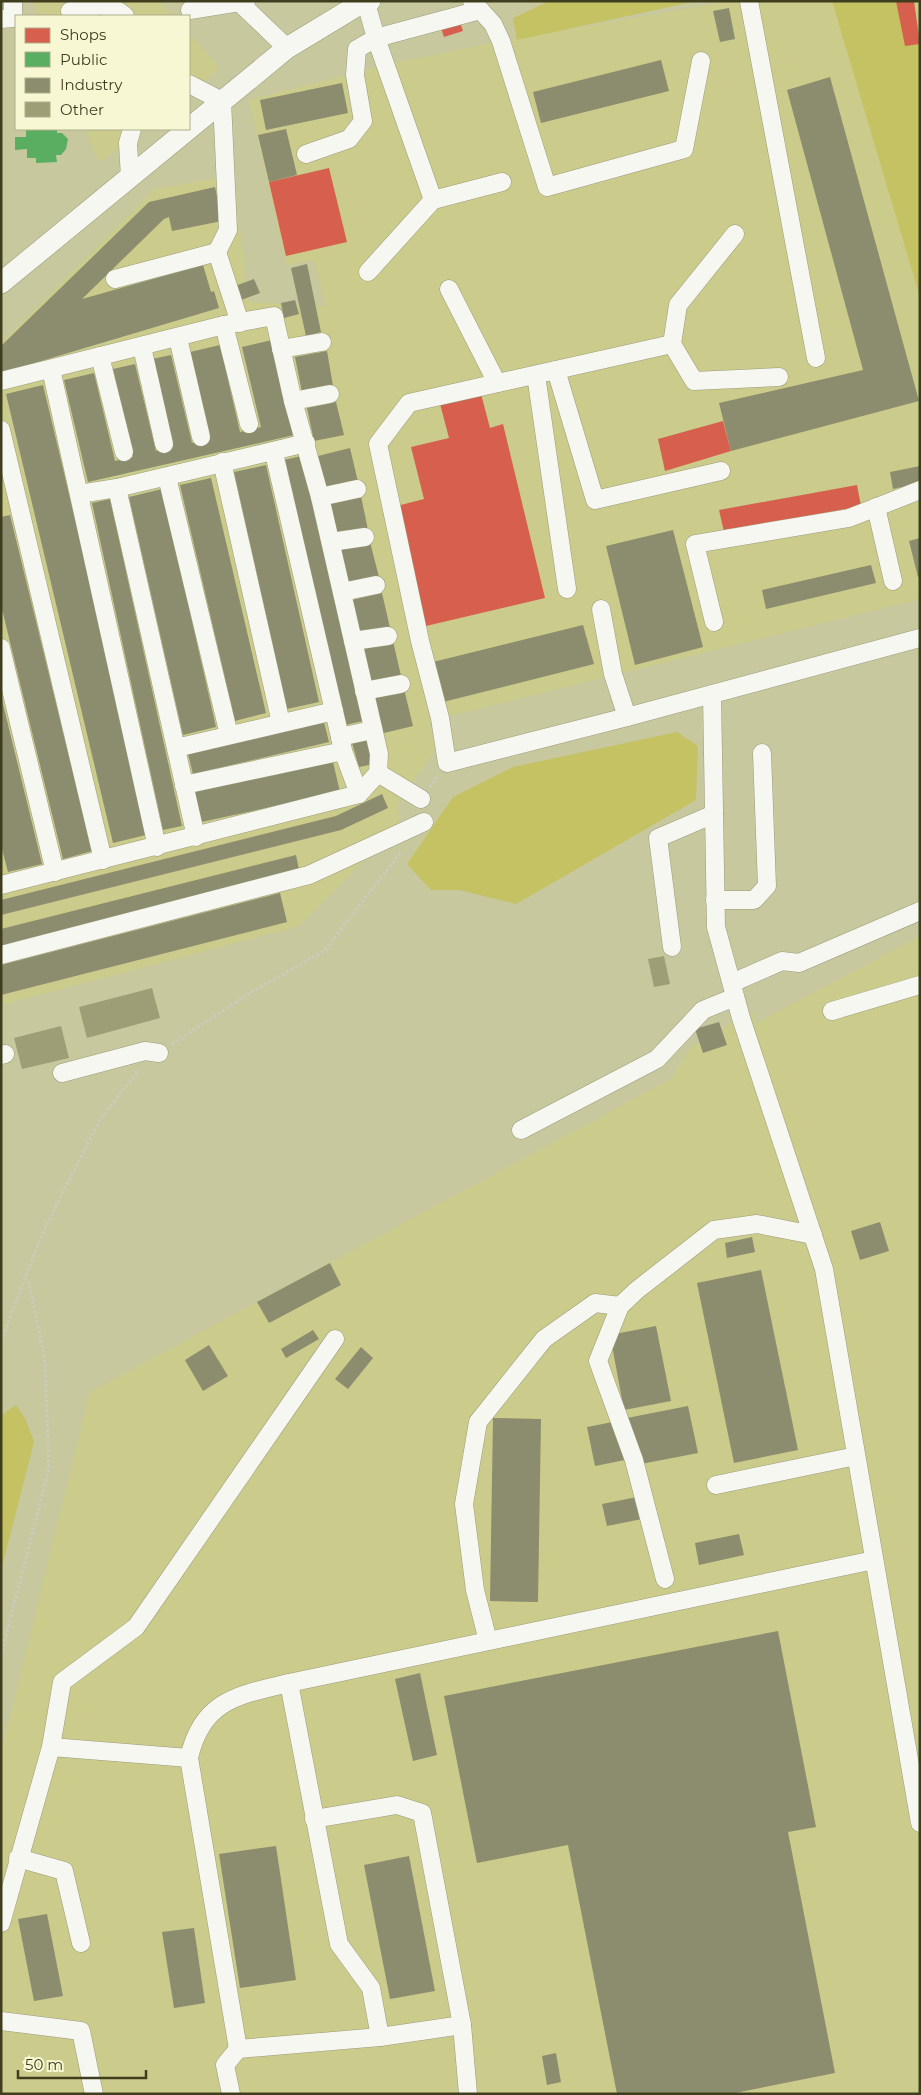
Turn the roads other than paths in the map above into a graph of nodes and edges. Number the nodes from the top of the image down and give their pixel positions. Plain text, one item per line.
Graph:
1 (13, 1) edge
2 (749, 1) edge
3 (243, 2) edge
4 (366, 2) edge
5 (476, 6) edge
6 (68, 9) edge
7 (190, 10) dead end
8 (124, 15) edge
9 (1, 19) edge
10 (376, 38) junction
11 (287, 48) junction
12 (701, 61) dead end
13 (190, 85) edge
14 (222, 101) junction
15 (190, 128) edge
16 (132, 130) edge
17 (187, 130) edge
18 (306, 154) dead end
19 (130, 178) junction
20 (502, 182) dead end
21 (433, 200) junction
22 (735, 234) dead end
23 (217, 252) junction
24 (368, 272) dead end
25 (115, 279) dead end
26 (1, 283) edge
27 (448, 289) dead end
28 (232, 324) junction
29 (178, 338) junction
30 (322, 342) dead end
31 (672, 344) junction
32 (142, 347) junction
33 (281, 349) junction
34 (100, 356) junction
35 (816, 358) dead end
36 (50, 369) junction
37 (556, 370) junction
38 (536, 375) junction
39 (778, 377) dead end
40 (1, 381) edge
41 (497, 384) junction
42 (330, 394) dead end
43 (294, 401) junction
44 (249, 424) dead end
45 (1, 430) edge
46 (201, 437) dead end
47 (164, 444) dead end
48 (306, 444) junction
49 (124, 452) dead end
50 (274, 453) junction
51 (222, 462) junction
52 (721, 471) dead end
53 (167, 477) junction
54 (117, 488) junction
55 (357, 489) dead end
56 (920, 490) edge
57 (79, 494) junction
58 (320, 497) junction
59 (876, 507) junction
60 (365, 537) dead end
61 (331, 542) junction
62 (893, 581) dead end
63 (376, 585) dead end
64 (567, 589) dead end
65 (342, 592) junction
66 (601, 609) dead end
67 (714, 622) dead end
68 (388, 636) dead end
69 (920, 638) edge
70 (353, 641) junction
71 (1, 648) edge
72 (401, 684) dead end
73 (364, 691) junction
74 (712, 694) junction
75 (334, 712) junction
76 (627, 717) junction
77 (281, 723) junction
78 (372, 730) junction
79 (229, 735) junction
80 (342, 744) junction
81 (176, 748) junction
82 (762, 753) dead end
83 (378, 773) junction
84 (184, 785) junction
85 (359, 794) junction
86 (421, 799) road end
87 (714, 814) junction
88 (424, 822) dead end
89 (196, 837) junction
90 (157, 847) junction
91 (103, 860) junction
92 (54, 872) junction
93 (1, 885) edge
94 (715, 900) junction
95 (920, 911) edge
96 (672, 947) dead end
97 (1, 956) edge
98 (920, 985) edge
99 (734, 990) junction
100 (832, 1011) dead end
101 (159, 1052) road end
102 (62, 1073) dead end
103 (521, 1130) dead end
104 (813, 1235) junction
105 (620, 1306) junction
106 (334, 1339) dead end
107 (856, 1456) junction
108 (716, 1485) dead end
109 (874, 1560) junction
110 (665, 1579) dead end
111 (488, 1642) junction
112 (289, 1683) junction
113 (51, 1747) junction
114 (189, 1758) junction
115 (314, 1818) junction
116 (920, 1823) edge
117 (18, 1858) junction
118 (1, 1923) edge
119 (81, 1943) dead end
120 (1, 2020) edge
121 (462, 2025) junction
122 (380, 2036) junction
123 (238, 2049) junction
124 (94, 2094) edge
125 (231, 2094) edge
126 (468, 2094) edge

1 - 9 lane
2 - 35 lane
3 - 7 lane
3 - 11 lane
4 - 10 lane
4 - 11 main road
5 - 10 lane
5 - 12 lane
6 - 8 lane
10 - 18 lane
10 - 21 lane
11 - 14 main road
13 - 14 lane
14 - 15 main road
14 - 23 lane
16 - 19 lane
17 - 19 main road
19 - 26 main road
20 - 21 lane
21 - 24 lane
22 - 31 lane
23 - 25 lane
23 - 28 lane
27 - 41 lane
28 - 29 lane
28 - 33 lane
28 - 44 lane
29 - 32 lane
29 - 46 lane
30 - 33 lane
31 - 37 lane
31 - 39 lane
32 - 34 lane
32 - 47 lane
33 - 43 lane
34 - 36 lane
34 - 49 lane
36 - 40 lane
36 - 57 lane
37 - 38 lane
37 - 52 lane
38 - 41 lane
38 - 64 lane
41 - 76 lane
42 - 43 lane
43 - 48 lane
45 - 91 lane
48 - 50 lane
48 - 58 lane
50 - 51 lane
50 - 75 lane
51 - 53 lane
51 - 77 lane
53 - 54 lane
53 - 79 lane
54 - 57 lane
54 - 81 lane
55 - 58 lane
56 - 59 lane
57 - 90 lane
58 - 61 lane
59 - 62 lane
59 - 67 lane
60 - 61 lane
61 - 65 lane
63 - 65 lane
65 - 70 lane
66 - 76 lane
68 - 70 lane
69 - 74 lane
70 - 73 lane
71 - 92 lane
72 - 73 lane
73 - 78 lane
74 - 76 lane
74 - 87 lane
75 - 77 lane
75 - 80 lane
77 - 79 lane
78 - 80 lane
78 - 83 lane
79 - 81 lane
80 - 84 lane
80 - 85 lane
81 - 84 lane
82 - 94 lane
83 - 85 lane
83 - 86 lane
84 - 89 lane
85 - 89 lane
87 - 94 lane
87 - 96 lane
88 - 97 lane
89 - 90 lane
90 - 91 lane
91 - 92 lane
92 - 93 lane
94 - 99 lane
95 - 99 lane
98 - 100 lane
99 - 103 lane
99 - 104 lane
101 - 102 lane
104 - 105 lane
104 - 107 lane
105 - 110 lane
105 - 111 lane
106 - 113 lane
107 - 108 lane
107 - 109 lane
109 - 111 lane
109 - 116 lane
111 - 112 lane
112 - 114 lane
112 - 115 lane
113 - 114 lane
113 - 117 lane
114 - 123 lane
115 - 121 lane
115 - 122 lane
117 - 118 lane
117 - 119 lane
120 - 124 lane
121 - 122 lane
121 - 126 lane
122 - 123 lane
123 - 125 lane

